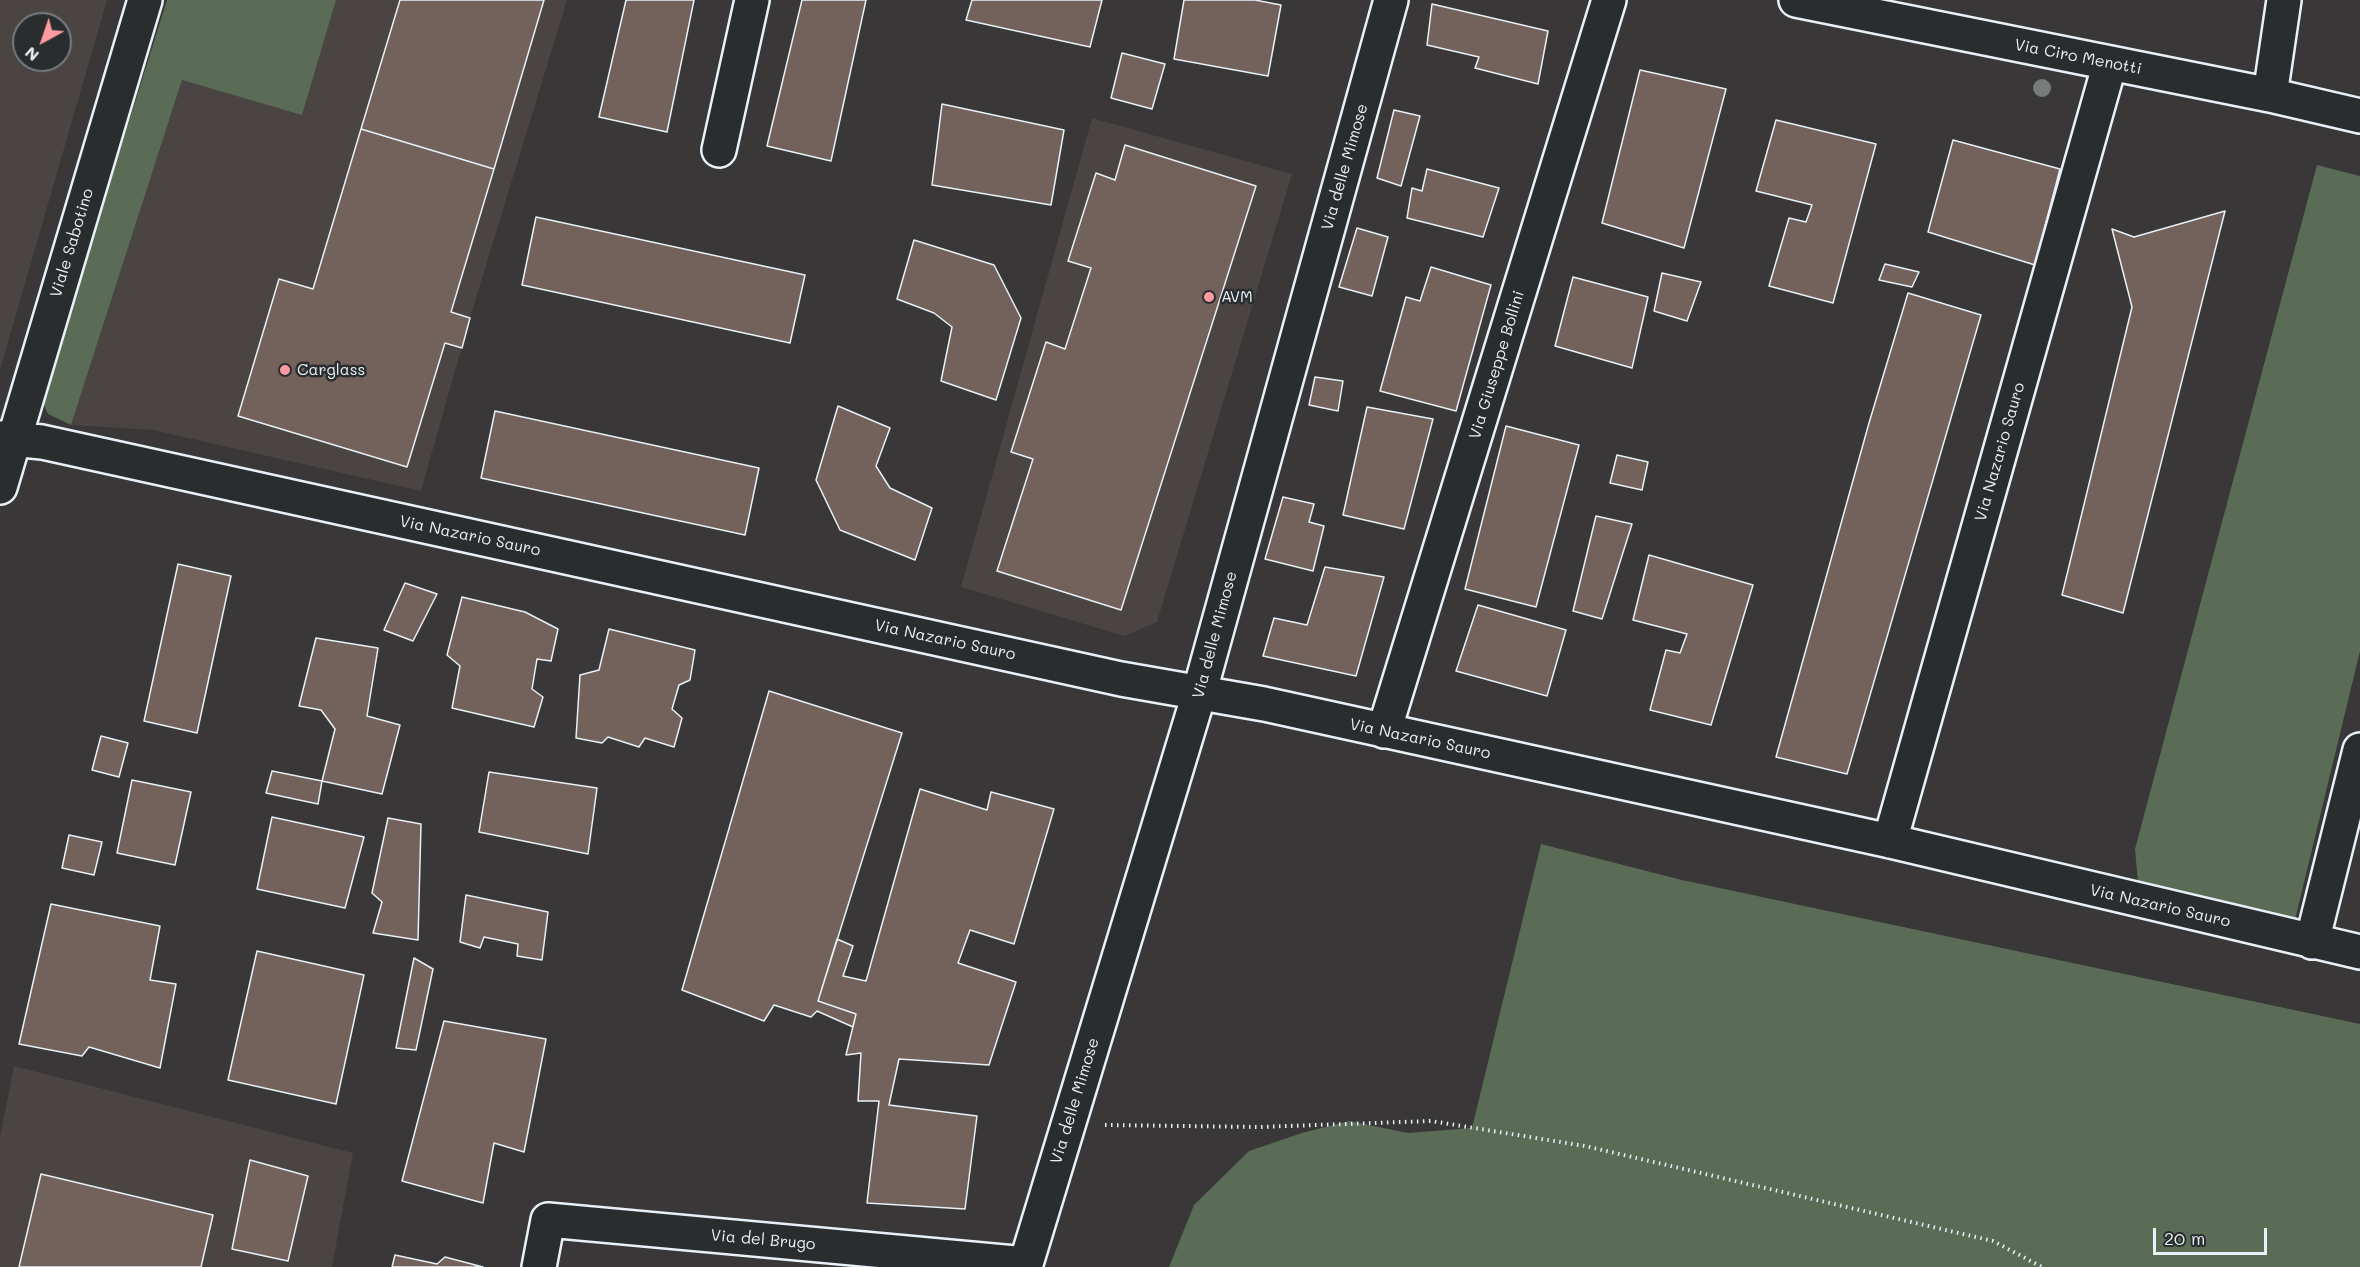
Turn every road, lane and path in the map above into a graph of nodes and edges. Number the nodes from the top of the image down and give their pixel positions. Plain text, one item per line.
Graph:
1 (146, 0) edge
2 (752, 0) edge
3 (1391, 0) edge
4 (1609, 0) edge
5 (1796, 0) edge
6 (2284, 0) edge
7 (2110, 63) junction
8 (2270, 95) junction
9 (2360, 116) edge
10 (719, 150) dead end
11 (7, 439) edge
12 (0, 487) edge
13 (1199, 694) junction
14 (1384, 731) junction
15 (2360, 750) edge
16 (1890, 841) junction
17 (2312, 942) junction
18 (2360, 952) edge
19 (1068, 1125) junction
20 (1025, 1266) edge
21 (539, 1267) edge
22 (2042, 1267) edge

1 - 11 street, Viale Sabotino
2 - 10 street
3 - 13 street, Via delle Mimose
4 - 14 street, Via Giuseppe Bollini
5 - 7 street, Via Ciro Menotti
6 - 8 street
7 - 8 street, Via Ciro Menotti
7 - 16 street, Via Nazario Sauro
8 - 9 street, Via Ciro Menotti
11 - 12 street, Viale Sabotino
11 - 13 street, Via Nazario Sauro
13 - 14 street, Via Nazario Sauro
13 - 19 street, Via delle Mimose
14 - 16 street, Via Nazario Sauro
15 - 17 street
16 - 17 street, Via Nazario Sauro
17 - 18 street, Via Nazario Sauro
19 - 20 street, Via delle Mimose
19 - 22 path
20 - 21 street, Via del Brugo

